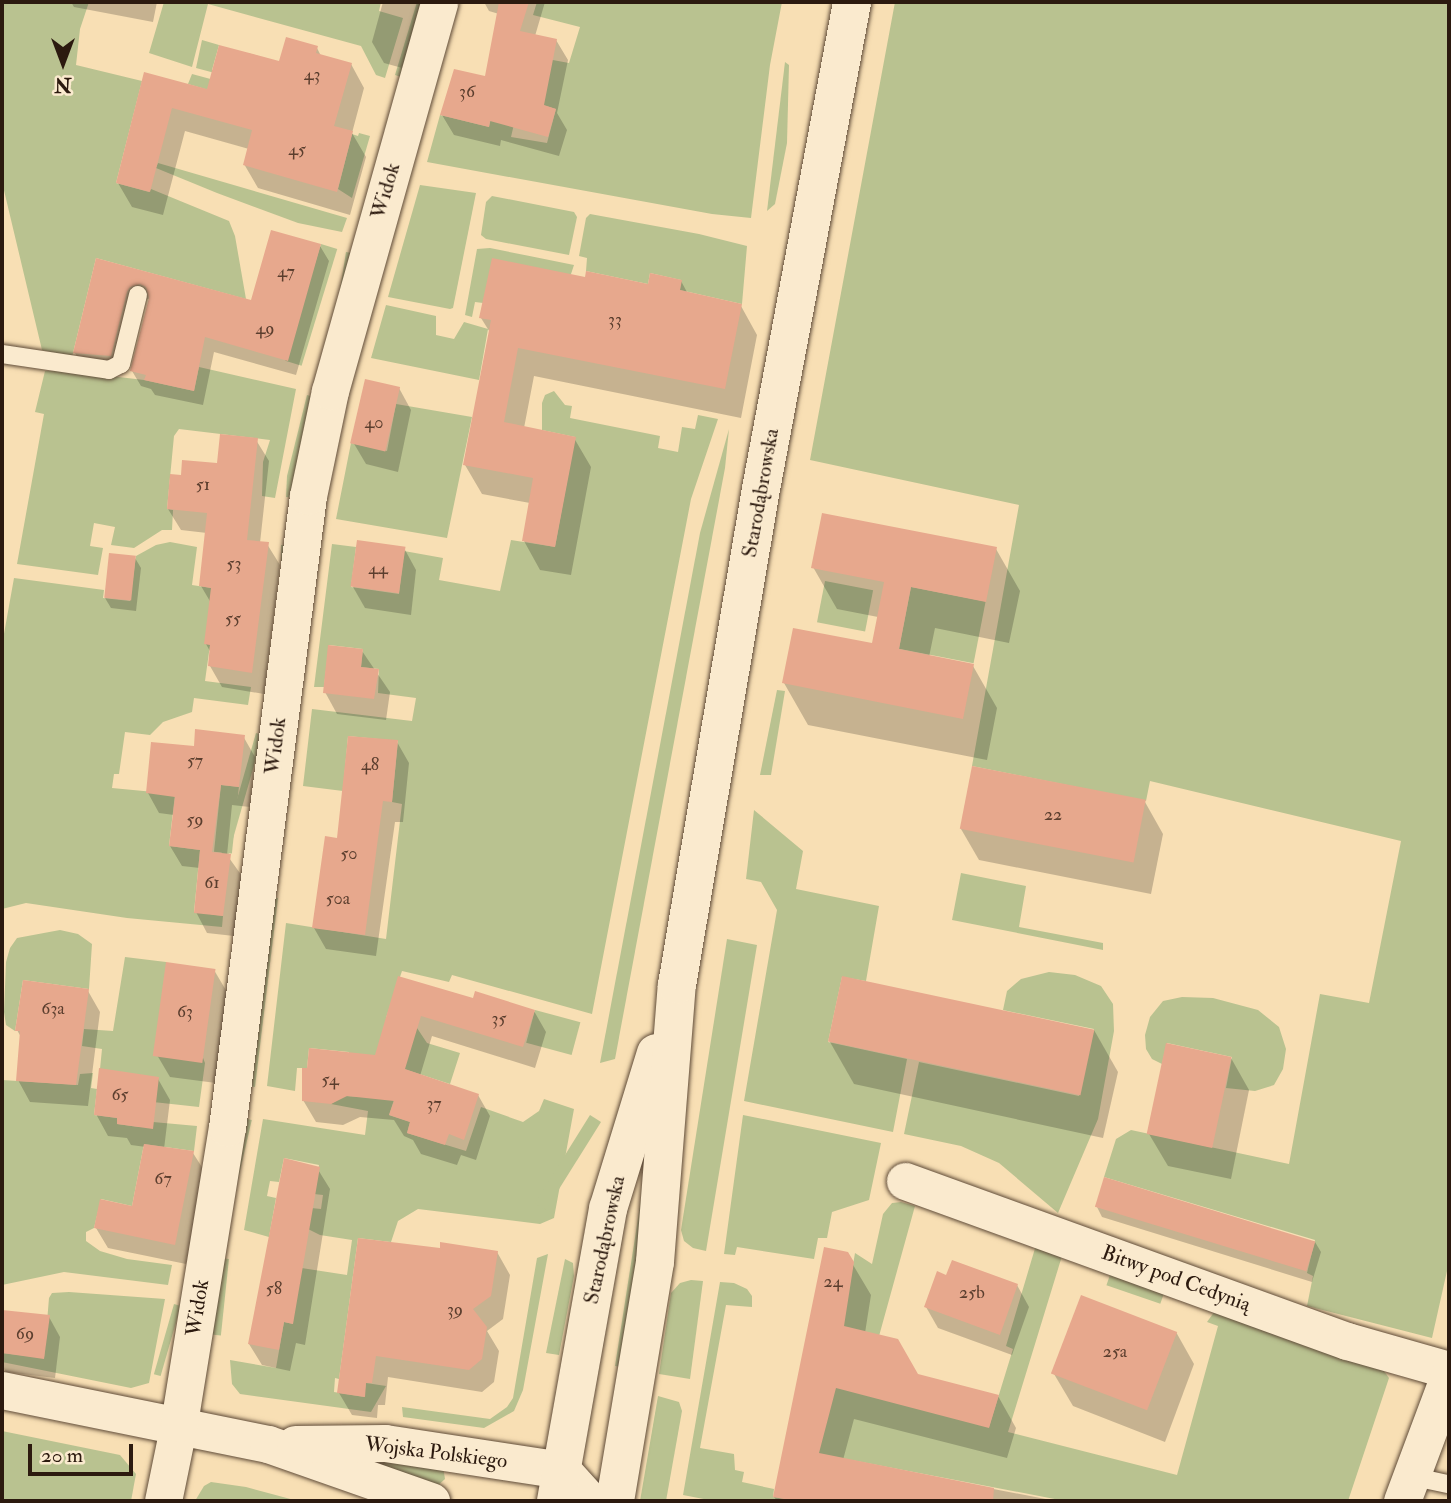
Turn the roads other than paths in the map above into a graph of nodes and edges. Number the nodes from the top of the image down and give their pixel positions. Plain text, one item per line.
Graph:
1 (439, 2) edge
2 (852, 2) edge
3 (138, 296) dead end
4 (2, 354) edge
5 (677, 985) junction
6 (905, 1181) dead end
7 (1449, 1370) edge
8 (1449, 1376) edge
9 (2, 1390) edge
10 (179, 1423) junction
11 (268, 1444) junction
12 (1449, 1484) edge
13 (559, 1486) edge
14 (1406, 1489) edge
15 (163, 1501) edge
16 (431, 1501) edge
17 (590, 1501) edge
18 (615, 1501) edge

1 - 10 street, Widok
2 - 5 street, Starodąbrowska
3 - 4 lane
5 - 13 street, Starodąbrowska
5 - 18 street, Starodąbrowska
6 - 7 street, Bitwy pod Cedynią
8 - 14 street
9 - 10 street, Wojska Polskiego
10 - 11 street, Wojska Polskiego
10 - 15 street, Widok
11 - 13 street, Wojska Polskiego
11 - 16 street, Wojska Polskiego
12 - 14 lane
13 - 17 street

